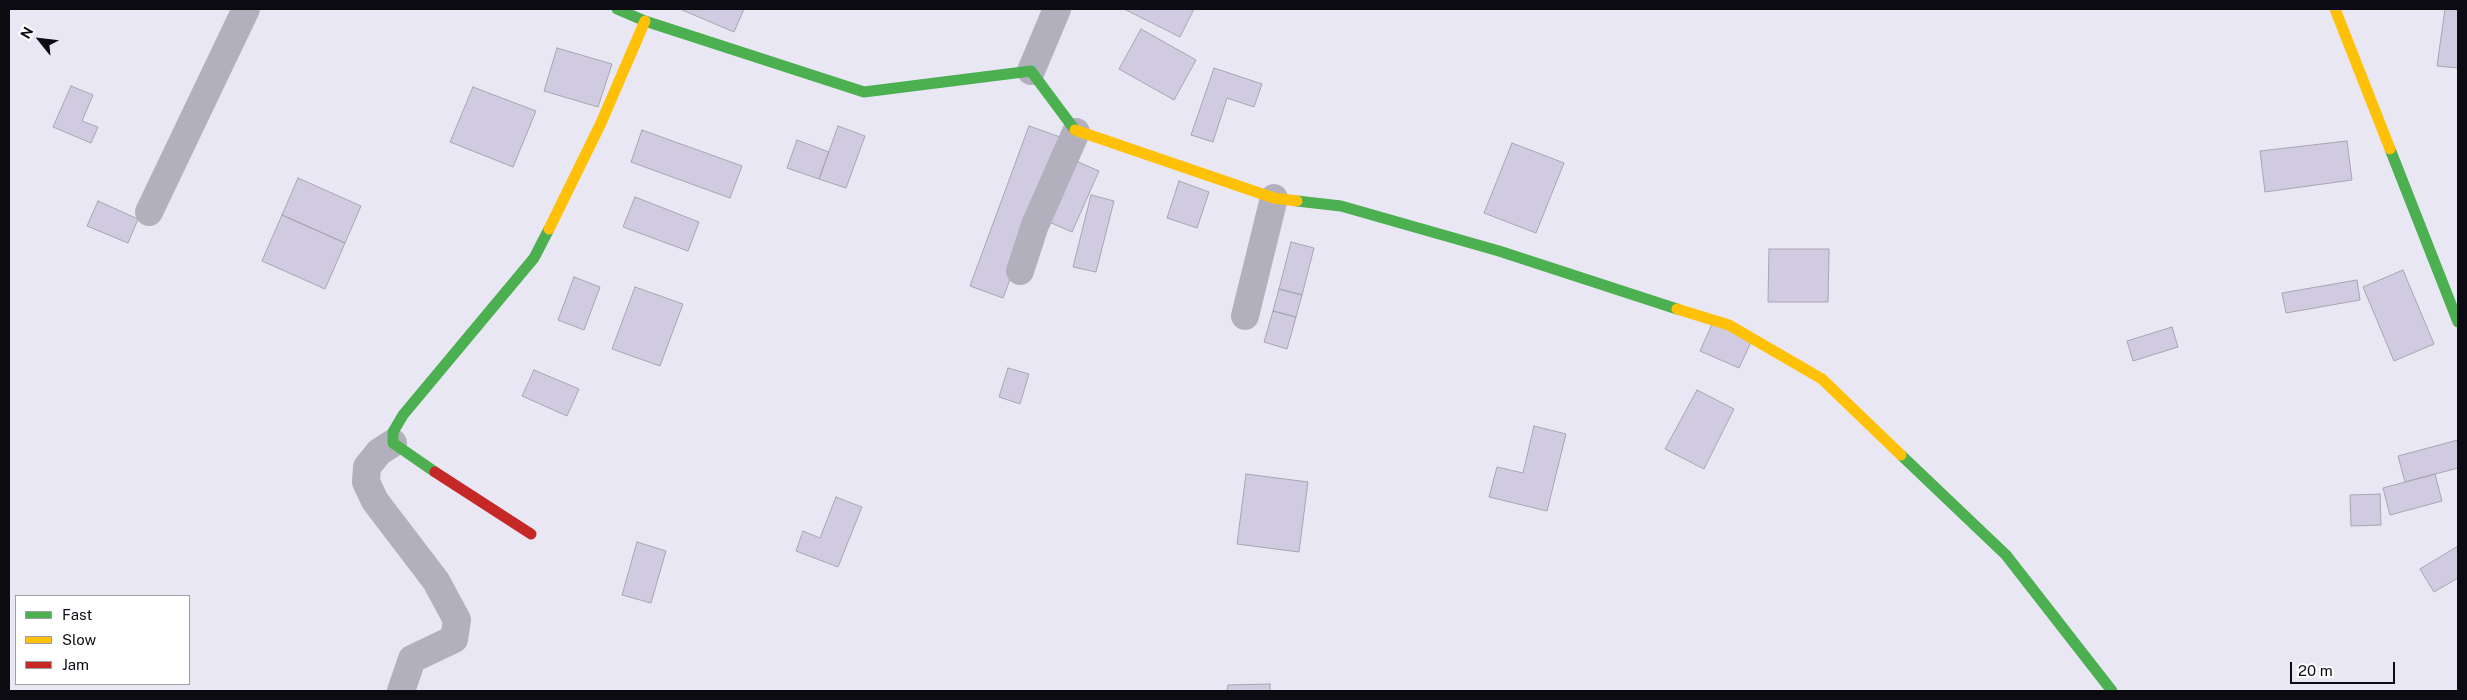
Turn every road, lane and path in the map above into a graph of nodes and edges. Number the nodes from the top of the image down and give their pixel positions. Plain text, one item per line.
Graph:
1 (246, 9) edge
2 (617, 9) edge
3 (1057, 9) edge
4 (2335, 9) edge
5 (645, 21) junction
6 (1031, 71) junction
7 (1076, 132) junction
8 (1274, 198) junction
9 (149, 212) dead end
10 (1020, 270) dead end
11 (1245, 316) dead end
12 (2458, 322) edge
13 (393, 443) junction
14 (531, 534) dead end
15 (401, 691) edge
16 (2112, 691) edge

1 - 9 street
2 - 5 street
3 - 6 street
4 - 12 street
5 - 6 street
5 - 13 street
6 - 7 street
7 - 8 street
7 - 10 street
8 - 11 street
8 - 16 street
13 - 14 street
13 - 15 street

